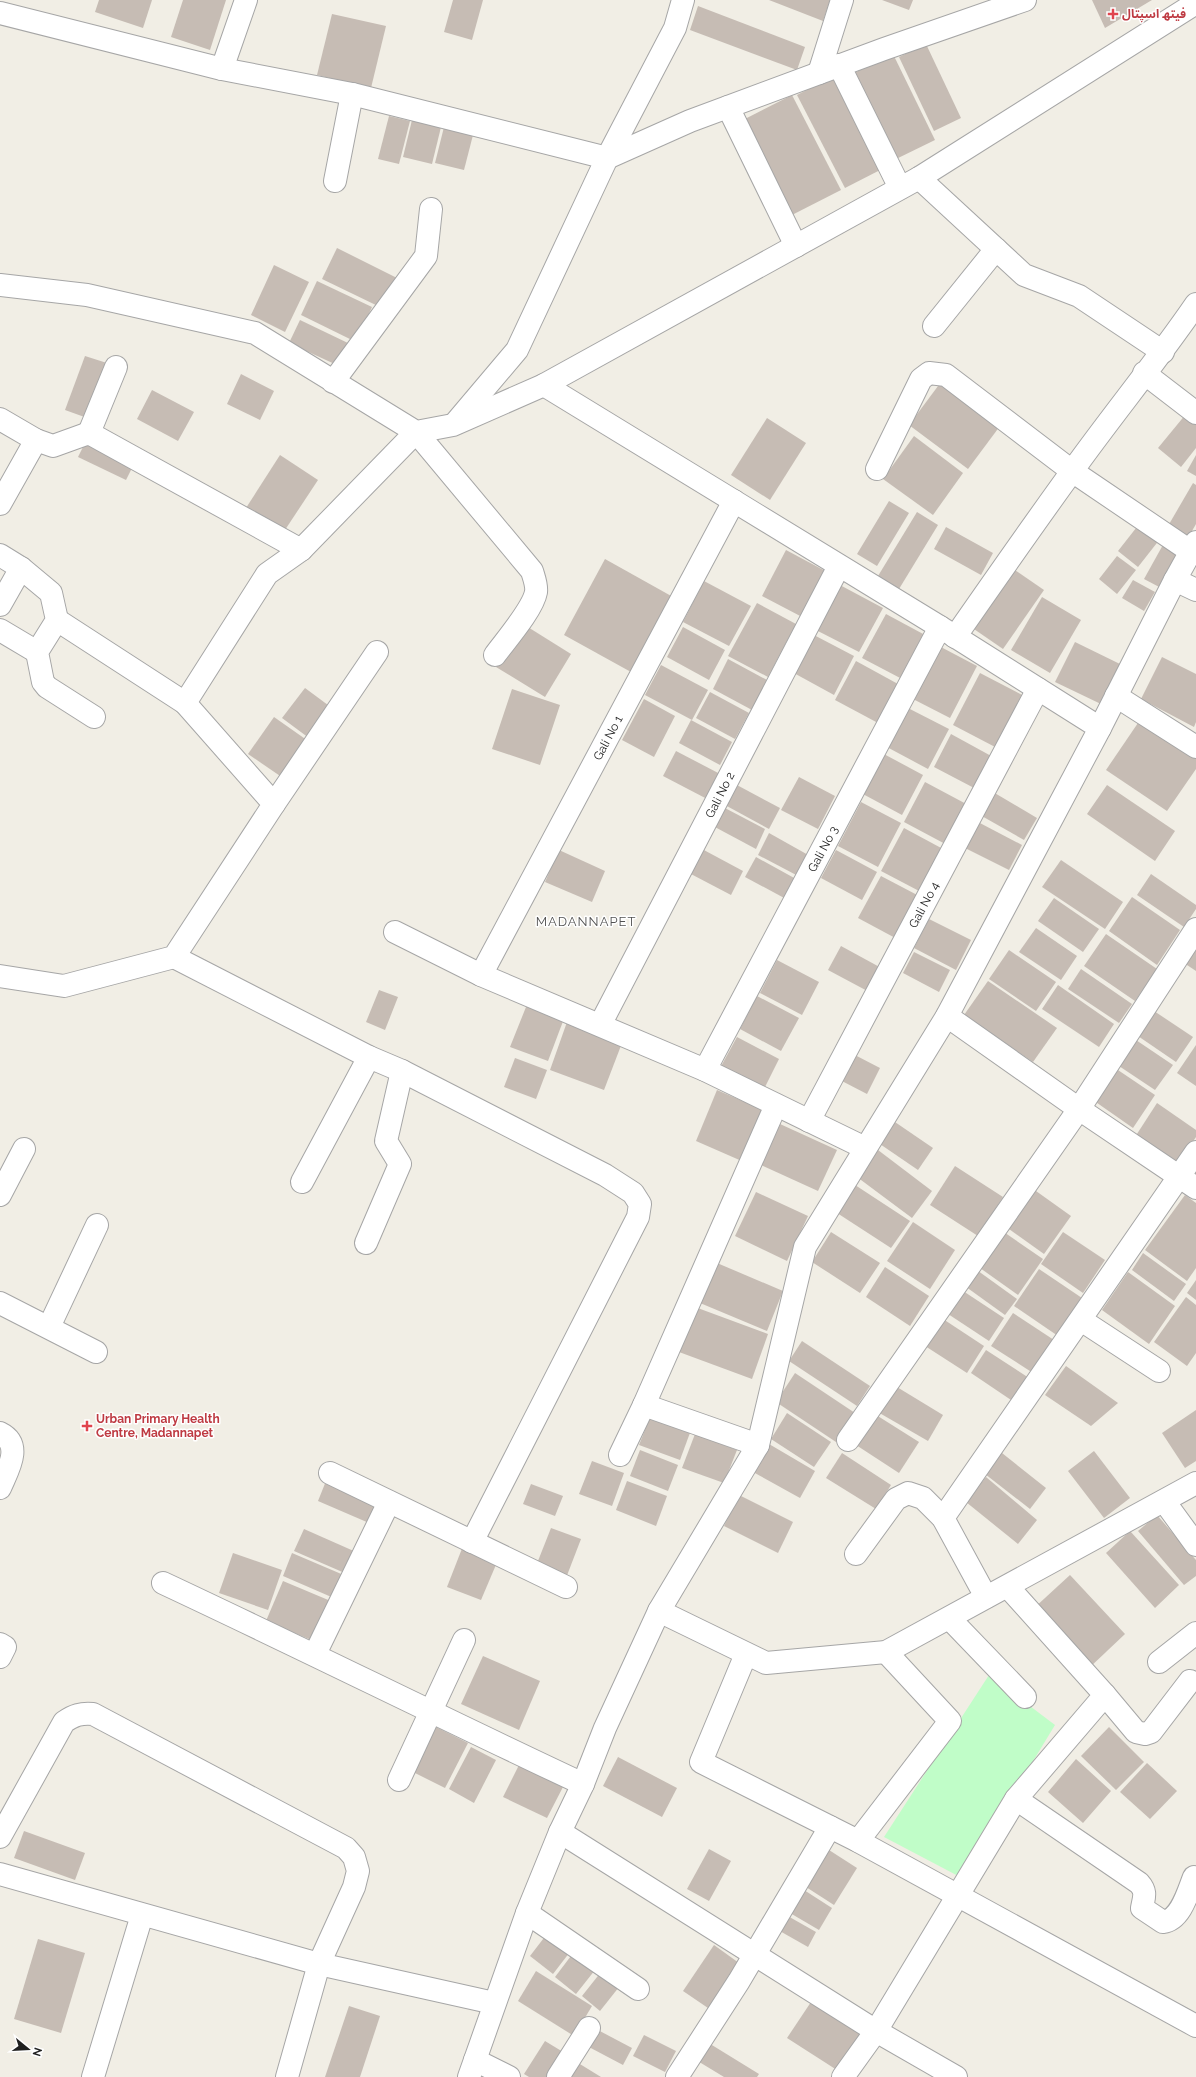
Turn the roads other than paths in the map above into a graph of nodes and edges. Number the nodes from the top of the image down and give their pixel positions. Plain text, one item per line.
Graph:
1 (246, 0) edge
2 (683, 0) edge
3 (842, 0) edge
4 (1025, 0) edge
5 (1196, 3) edge
6 (992, 6) edge
7 (0, 13) edge
8 (839, 65) junction
9 (222, 69) junction
10 (819, 73) junction
11 (352, 94) junction
12 (728, 107) junction
13 (607, 158) junction
14 (335, 181) dead end
15 (910, 183) junction
16 (431, 209) dead end
17 (796, 246) junction
18 (996, 249) junction
19 (0, 285) edge
20 (1196, 304) edge
21 (934, 326) dead end
22 (1163, 352) junction
23 (116, 366) dead end
24 (1144, 374) junction
25 (333, 382) junction
26 (544, 385) junction
27 (1196, 413) edge
28 (0, 419) edge
29 (453, 425) junction
30 (89, 432) junction
31 (416, 432) junction
32 (36, 440) junction
33 (877, 469) dead end
34 (1072, 471) junction
35 (734, 501) junction
36 (0, 504) edge
37 (1193, 547) edge
38 (301, 550) junction
39 (0, 555) edge
40 (840, 566) junction
41 (21, 568) junction
42 (1175, 580) junction
43 (1196, 590) edge
44 (0, 605) edge
45 (57, 620) junction
46 (0, 630) edge
47 (948, 632) junction
48 (37, 652) junction
49 (377, 652) dead end
50 (495, 655) dead end
51 (1038, 689) junction
52 (1116, 696) junction
53 (185, 703) junction
54 (94, 717) dead end
55 (1100, 728) junction
56 (1196, 747) edge
57 (274, 804) junction
58 (1196, 929) edge
59 (396, 932) dead end
60 (174, 957) junction
61 (481, 975) junction
62 (0, 976) edge
63 (947, 1016) junction
64 (600, 1025) junction
65 (369, 1057) junction
66 (705, 1070) junction
67 (402, 1072) junction
68 (776, 1105) junction
69 (1079, 1109) junction
70 (809, 1121) junction
71 (865, 1148) junction
72 (24, 1149) dead end
73 (1196, 1152) edge
74 (1178, 1176) junction
75 (302, 1182) dead end
76 (1196, 1188) edge
77 (0, 1195) edge
78 (97, 1225) dead end
79 (366, 1243) dead end
80 (0, 1303) edge
81 (1081, 1320) junction
82 (49, 1327) junction
83 (96, 1352) dead end
84 (1159, 1371) dead end
85 (644, 1406) junction
86 (0, 1432) edge
87 (848, 1440) dead end
88 (758, 1445) junction
89 (620, 1455) dead end
90 (330, 1473) dead end
91 (1196, 1483) edge
92 (0, 1488) edge
93 (1164, 1501) junction
94 (389, 1502) junction
95 (943, 1518) junction
96 (472, 1542) junction
97 (1196, 1545) edge
98 (856, 1554) dead end
99 (163, 1583) dead end
100 (566, 1587) dead end
101 (1008, 1587) junction
102 (986, 1597) junction
103 (659, 1611) junction
104 (950, 1619) junction
105 (1196, 1633) edge
106 (464, 1640) dead end
107 (0, 1644) edge
108 (886, 1652) junction
109 (315, 1654) junction
110 (746, 1654) junction
111 (0, 1657) edge
112 (1159, 1662) dead end
113 (1190, 1681) dead end
114 (1105, 1695) junction
115 (1025, 1697) dead end
116 (430, 1713) junction
117 (399, 1780) dead end
118 (583, 1784) junction
119 (1016, 1799) junction
120 (830, 1827) junction
121 (560, 1832) junction
122 (0, 1837) edge
123 (858, 1841) junction
124 (0, 1874) edge
125 (1196, 1878) edge
126 (957, 1896) junction
127 (527, 1913) junction
128 (142, 1915) junction
129 (755, 1955) junction
130 (319, 1964) junction
131 (638, 1989) dead end
132 (494, 2003) junction
133 (1196, 2026) edge
134 (589, 2028) dead end
135 (876, 2031) junction
136 (472, 2068) edge
137 (93, 2077) edge
138 (287, 2077) edge
139 (509, 2077) edge
140 (558, 2077) edge
141 (677, 2077) edge
142 (843, 2077) edge
143 (956, 2077) edge

1 - 9 street
2 - 13 street
3 - 10 street
4 - 6 street
5 - 15 street
6 - 8 street
7 - 9 street
8 - 10 street
8 - 15 street
9 - 11 street
10 - 12 street
11 - 13 street
11 - 14 street
12 - 13 street
12 - 17 street
13 - 29 street
15 - 17 street
15 - 18 street
16 - 25 street
17 - 26 street
18 - 21 street
18 - 22 street
19 - 25 street
20 - 22 street, Gali No 3
22 - 24 street, Gali No 3
23 - 30 street
24 - 27 street
24 - 34 street, Gali No 3
25 - 31 street
26 - 29 street
26 - 35 street
28 - 32 street
29 - 31 street
30 - 32 street
30 - 38 street
31 - 38 street
31 - 50 street
32 - 36 street
33 - 34 street
34 - 37 street
34 - 47 street, Gali No 3
35 - 40 street
35 - 61 street, Gali No 1
37 - 42 street
38 - 53 street
39 - 41 street
40 - 47 street
40 - 64 street, Gali No 2
41 - 44 street
41 - 45 street
42 - 43 street
42 - 52 street
45 - 48 street
45 - 53 street
46 - 48 street
47 - 51 street
47 - 66 street, Gali No 3
48 - 54 street
49 - 57 street
51 - 55 street
51 - 70 street, Gali No 4
52 - 55 street
52 - 56 street
53 - 57 street
55 - 63 street
57 - 60 street
58 - 69 street
59 - 61 street
60 - 62 street
60 - 65 street
61 - 64 street
63 - 69 street
63 - 71 street
64 - 66 street
65 - 67 street
65 - 75 street
66 - 68 street
67 - 79 street
67 - 96 street
68 - 70 street
68 - 85 street
69 - 74 street
69 - 87 street
70 - 71 street
71 - 88 street
72 - 77 street
73 - 74 street
74 - 76 street
74 - 81 street
78 - 82 street
80 - 82 street
81 - 84 street
81 - 95 street
82 - 83 street
85 - 88 street
85 - 89 street
86 - 92 street
88 - 103 street
90 - 94 street
91 - 93 street
93 - 97 street
93 - 101 street
94 - 96 street
94 - 109 street
95 - 98 street
95 - 102 street
96 - 100 street
99 - 109 street
101 - 102 street
101 - 114 street
102 - 104 street
103 - 110 street
103 - 118 street
104 - 108 street
104 - 115 street
105 - 112 street
106 - 116 street
107 - 111 street
108 - 110 street
108 - 123 street
109 - 116 street
110 - 120 street
113 - 114 street
114 - 119 street
116 - 117 street
116 - 118 street
118 - 121 street
119 - 125 street
119 - 126 street
120 - 123 street
120 - 129 street
121 - 127 street
121 - 129 street
122 - 130 street
123 - 126 street
124 - 128 street
126 - 133 street
126 - 135 street
127 - 131 street
127 - 132 street
128 - 130 street
128 - 137 street
129 - 135 street
129 - 141 street
130 - 132 street
130 - 138 street
132 - 136 street
134 - 140 street
135 - 142 street
135 - 143 street
136 - 139 street

